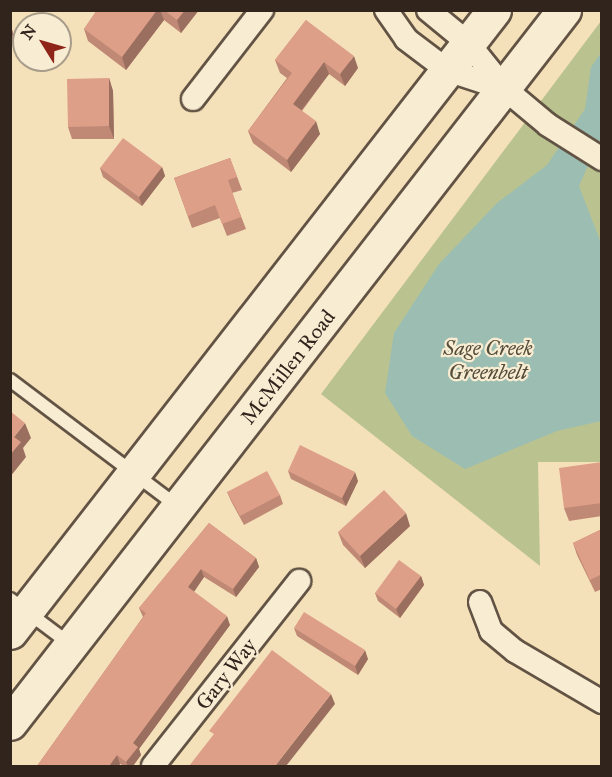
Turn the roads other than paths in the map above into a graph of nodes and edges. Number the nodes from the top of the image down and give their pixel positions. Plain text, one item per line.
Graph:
1 (262, 10) edge
2 (386, 10) edge
3 (428, 10) edge
4 (494, 10) edge
5 (564, 10) edge
6 (468, 43) junction
7 (447, 70) junction
8 (505, 89) junction
9 (193, 99) dead end
10 (602, 159) edge
11 (10, 380) edge
12 (133, 472) junction
13 (178, 507) junction
14 (299, 580) dead end
15 (480, 602) dead end
16 (16, 614) edge
17 (71, 645) junction
18 (602, 702) edge
19 (10, 723) edge
20 (153, 766) edge

1 - 9 street
2 - 7 street
3 - 6 street
4 - 6 main road
5 - 8 main road, McMillen Road
6 - 7 main road
6 - 8 street
7 - 8 street
7 - 12 main road
8 - 10 street
8 - 13 main road, McMillen Road
11 - 12 lane
12 - 13 lane
12 - 16 main road
13 - 17 main road, McMillen Road
14 - 20 street, Gary Way
15 - 18 street
16 - 17 lane
17 - 19 main road, McMillen Road

